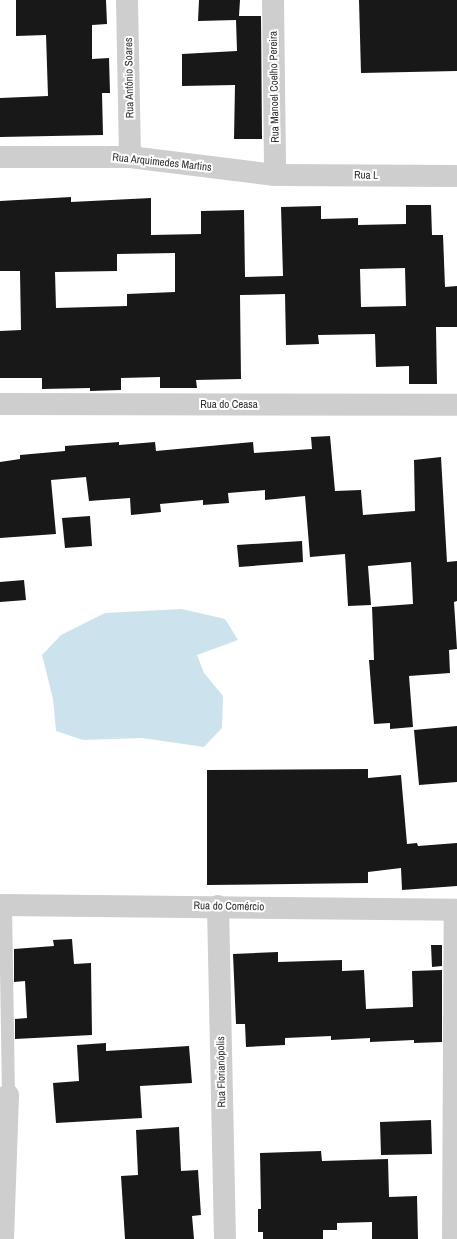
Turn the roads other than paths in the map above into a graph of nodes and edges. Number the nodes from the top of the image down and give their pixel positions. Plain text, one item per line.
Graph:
1 (127, 0) edge
2 (273, 0) edge
3 (0, 157) edge
4 (130, 157) junction
5 (275, 175) junction
6 (457, 176) edge
7 (0, 404) edge
8 (457, 405) edge
9 (2, 905) edge
10 (218, 906) junction
11 (456, 910) edge
12 (8, 1095) joint
13 (3, 1239) edge
14 (225, 1239) edge
15 (452, 1239) edge

1 - 4 street, Rua Antônio Soares
2 - 5 street, Rua Manoel Coelho Pereira
3 - 4 street, Rua Arquimedes Martins
4 - 5 street, Rua Arquimedes Martins
5 - 6 street, Rua L
7 - 8 street, Rua do Ceasa
9 - 10 street, Rua do Comércio
9 - 12 lane
10 - 11 street, Rua do Comércio
10 - 14 street, Rua Florianópolis
11 - 15 street
12 - 13 street

